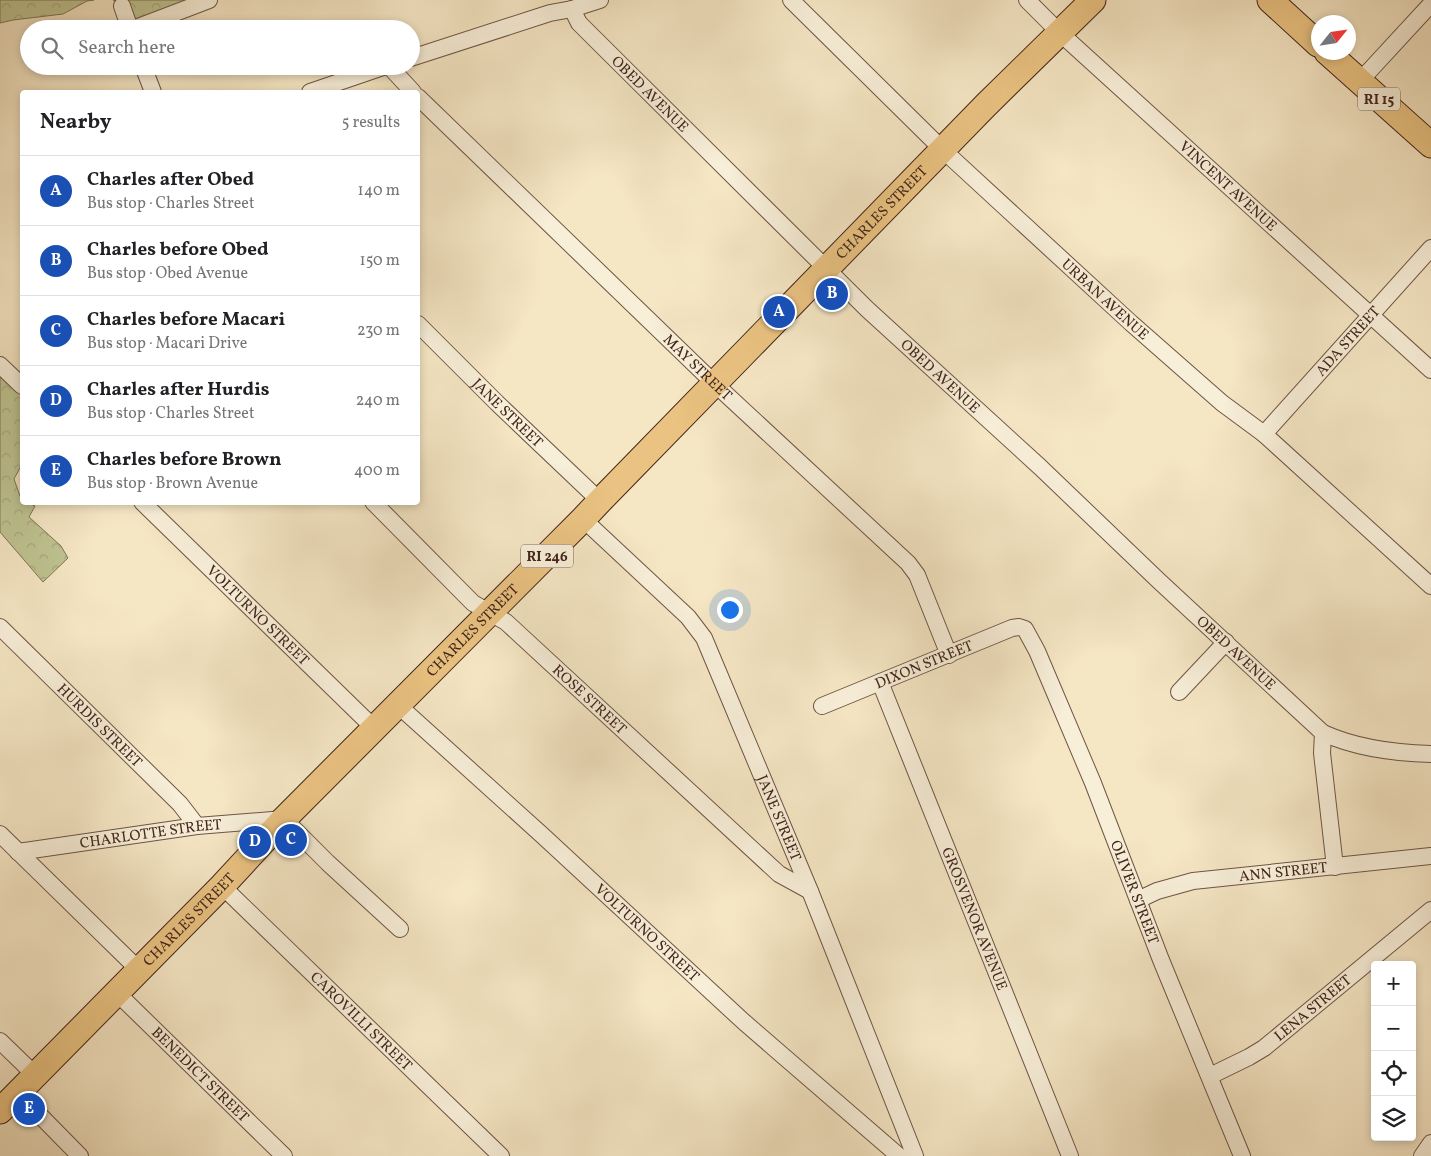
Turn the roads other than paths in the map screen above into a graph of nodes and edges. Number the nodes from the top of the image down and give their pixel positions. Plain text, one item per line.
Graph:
1 (209, 0) edge
2 (791, 0) edge
3 (1027, 0) edge
4 (1093, 0) edge
5 (1270, 0) edge
6 (596, 1) edge
7 (1431, 4) edge
8 (122, 6) dead end
9 (572, 9) junction
10 (127, 20) edge
11 (155, 20) edge
12 (1060, 33) junction
13 (1311, 38) edge
14 (420, 55) edge
15 (1336, 60) edge
16 (146, 75) edge
17 (360, 75) edge
18 (396, 75) edge
19 (1359, 82) junction
20 (152, 90) edge
21 (316, 90) edge
22 (411, 90) edge
23 (420, 99) edge
24 (1431, 145) edge
25 (943, 150) junction
26 (1431, 248) edge
27 (827, 269) junction
28 (1372, 316) junction
29 (420, 326) edge
30 (0, 365) edge
31 (1431, 370) edge
32 (20, 384) edge
33 (715, 384) junction
34 (1264, 434) junction
35 (600, 501) junction
36 (145, 505) edge
37 (375, 505) edge
38 (583, 519) junction
39 (1431, 586) edge
40 (490, 614) junction
41 (0, 627) edge
42 (1025, 629) joint
43 (1226, 642) junction
44 (949, 654) junction
45 (880, 682) junction
46 (1179, 692) dead end
47 (399, 706) junction
48 (822, 706) dead end
49 (374, 729) junction
50 (1323, 732) junction
51 (1431, 754) edge
52 (284, 819) junction
53 (197, 826) junction
54 (0, 834) edge
55 (18, 852) junction
56 (1431, 856) edge
57 (1335, 867) junction
58 (222, 886) junction
59 (810, 890) junction
60 (1138, 900) junction
61 (1431, 910) edge
62 (400, 929) dead end
63 (138, 969) junction
64 (116, 992) junction
65 (0, 1041) edge
66 (35, 1075) junction
67 (1210, 1076) junction
68 (18, 1093) junction
69 (0, 1111) edge
70 (1431, 1142) edge
71 (80, 1156) edge
72 (284, 1156) edge
73 (501, 1156) edge
74 (898, 1156) edge
75 (915, 1156) edge
76 (1070, 1156) edge
77 (1242, 1156) edge
78 (1422, 1156) edge

1 - 11 street
2 - 25 street, URBAN AVENUE
3 - 12 street, VINCENT AVENUE
4 - 12 main road, CHARLES STREET / RI 246
5 - 13 main road
6 - 9 street
7 - 19 street
8 - 10 street
9 - 14 street
9 - 27 street, OBED AVENUE
12 - 25 main road, CHARLES STREET / RI 246
12 - 28 street, VINCENT AVENUE
15 - 19 main road, RI 15
16 - 20 street
17 - 21 street
18 - 22 street
19 - 24 main road, RI 15
23 - 33 street, MAY STREET
25 - 27 main road, CHARLES STREET / RI 246
25 - 34 street, URBAN AVENUE
26 - 28 street, ADA STREET
27 - 33 main road, CHARLES STREET / RI 246
27 - 43 street, OBED AVENUE
28 - 31 street, VINCENT AVENUE
28 - 34 street, ADA STREET
29 - 35 street, JANE STREET
30 - 32 street
33 - 35 main road, CHARLES STREET / RI 246
33 - 44 street, MAY STREET
34 - 39 street, URBAN AVENUE
35 - 38 main road, CHARLES STREET / RI 246
36 - 49 street, VOLTURNO STREET
37 - 40 street, ROSE STREET
38 - 40 main road, CHARLES STREET / RI 246
38 - 59 street, JANE STREET
40 - 47 main road, CHARLES STREET / RI 246
40 - 59 street, ROSE STREET
41 - 53 street, HURDIS STREET
42 - 44 street, DIXON STREET
42 - 60 street, OLIVER STREET
43 - 46 street
43 - 50 street, OBED AVENUE
44 - 45 street, DIXON STREET
45 - 48 street, DIXON STREET
45 - 76 street, GROSVENOR AVENUE
47 - 49 main road, CHARLES STREET / RI 246
47 - 74 street, VOLTURNO STREET
49 - 52 main road, CHARLES STREET / RI 246
50 - 51 street, OBED AVENUE
50 - 57 street
52 - 53 street, CHARLOTTE STREET
52 - 58 main road, CHARLES STREET / RI 246
52 - 62 street
53 - 55 street, CHARLOTTE STREET
54 - 55 street
55 - 63 street
56 - 57 street, ANN STREET
57 - 60 street, ANN STREET
58 - 63 main road, CHARLES STREET / RI 246
58 - 73 street, CAROVILLI STREET
59 - 75 street, JANE STREET
60 - 67 street, OLIVER STREET
61 - 67 street, LENA STREET
63 - 64 main road, CHARLES STREET / RI 246
64 - 66 main road, CHARLES STREET / RI 246
64 - 72 street, BENEDICT STREET
65 - 66 street
66 - 68 main road, CHARLES STREET / RI 246
67 - 77 street, OLIVER STREET
68 - 69 main road, CHARLES STREET / RI 246
68 - 71 street
70 - 78 street

